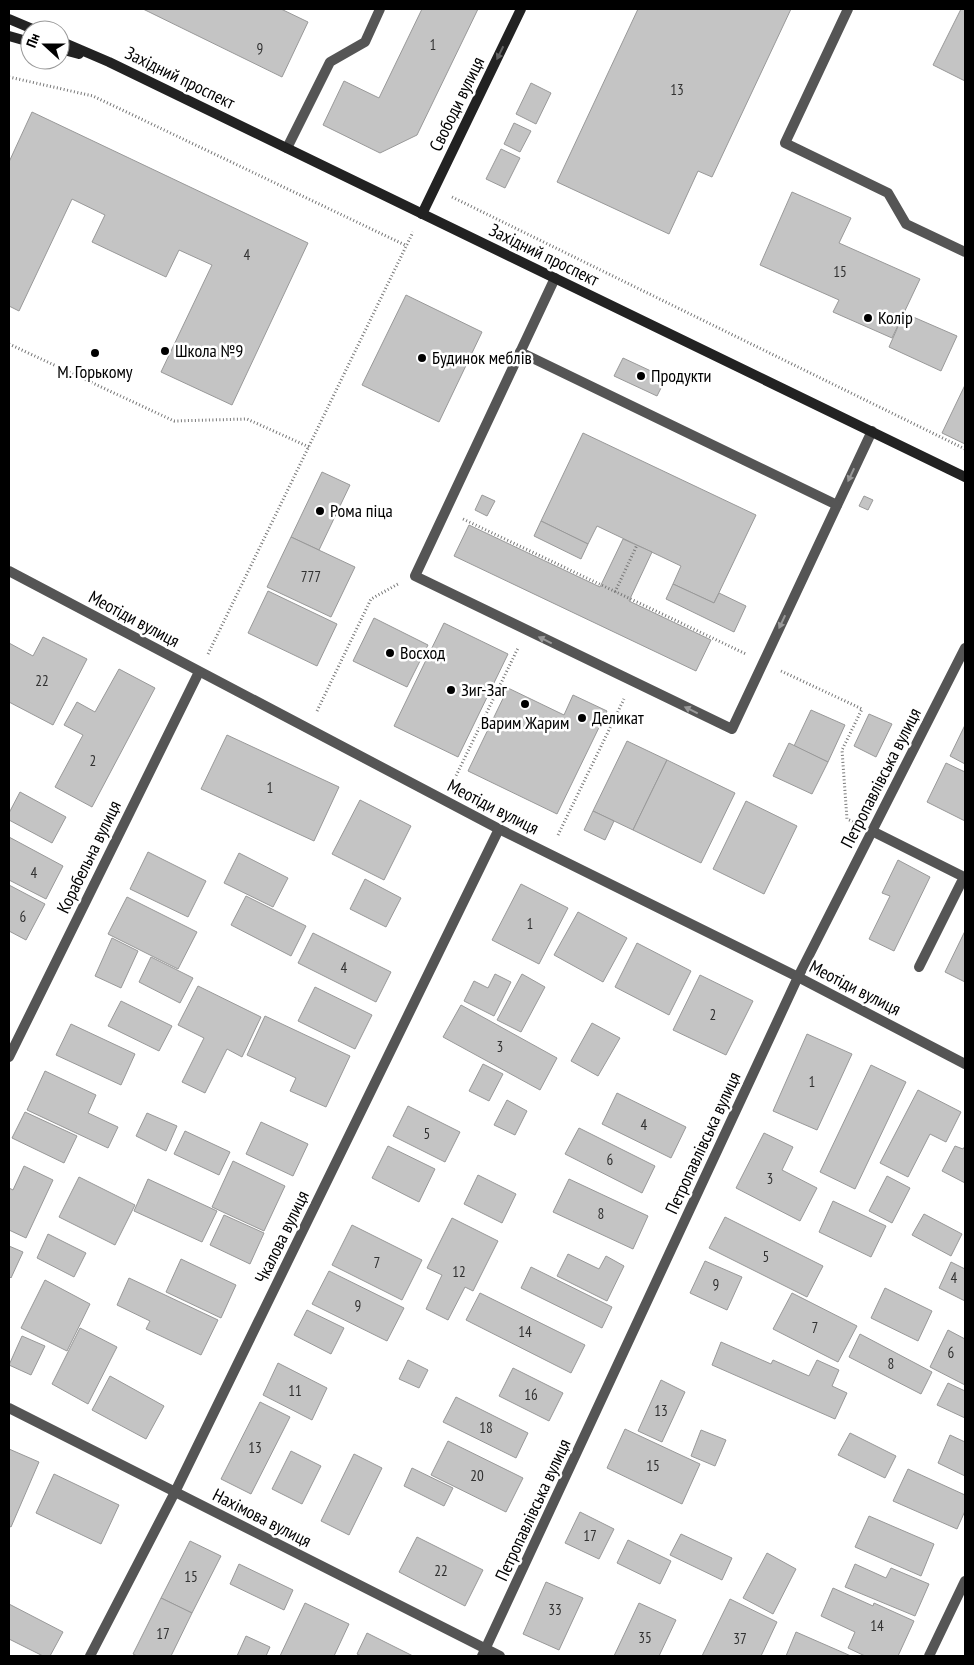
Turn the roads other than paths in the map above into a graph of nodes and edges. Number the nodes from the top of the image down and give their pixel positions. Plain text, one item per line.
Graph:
1 (380, 9) edge
2 (521, 9) edge
3 (848, 9) edge
4 (70, 45) edge
5 (70, 52) edge
6 (109, 62) junction
7 (287, 148) junction
8 (422, 214) junction
9 (965, 252) edge
10 (555, 278) junction
11 (520, 352) junction
12 (872, 431) junction
13 (965, 477) edge
14 (837, 505) junction
15 (9, 571) edge
16 (965, 648) edge
17 (199, 672) junction
18 (499, 829) junction
19 (872, 831) junction
20 (919, 967) dead end
21 (798, 977) junction
22 (9, 1057) edge
23 (965, 1064) edge
24 (9, 1408) edge
25 (175, 1492) junction
26 (965, 1581) edge
27 (484, 1653) edge
28 (90, 1656) edge
29 (500, 1656) edge
30 (928, 1656) edge

1 - 7 street
2 -> 8 main road, Свободи вулиця
3 - 9 street
4 - 6 main road, Західний проспект
5 - 6 main road, Західний проспект
6 - 7 main road, Західний проспект
7 - 8 main road, Західний проспект
8 - 10 main road, Західний проспект
10 - 11 street
10 - 12 main road, Західний проспект
11 - 14 street
14 -> 11 street
12 - 13 main road, Західний проспект
12 -> 14 street
15 - 17 street, Меотіди вулиця
16 - 19 street, Петропавлівська вулиця
17 - 18 street, Меотіди вулиця
17 - 22 street, Корабельна вулиця
18 - 21 street, Меотіди вулиця
18 - 25 street, Чкалова вулиця
19 - 20 street
19 - 21 street, Петропавлівська вулиця
21 - 23 street, Меотіди вулиця
21 - 27 street, Петропавлівська вулиця
24 - 25 street, Нахімова вулиця
25 - 27 street, Нахімова вулиця
25 - 28 street, Чкалова вулиця
26 - 30 street
27 - 29 street, Нахімова вулиця

